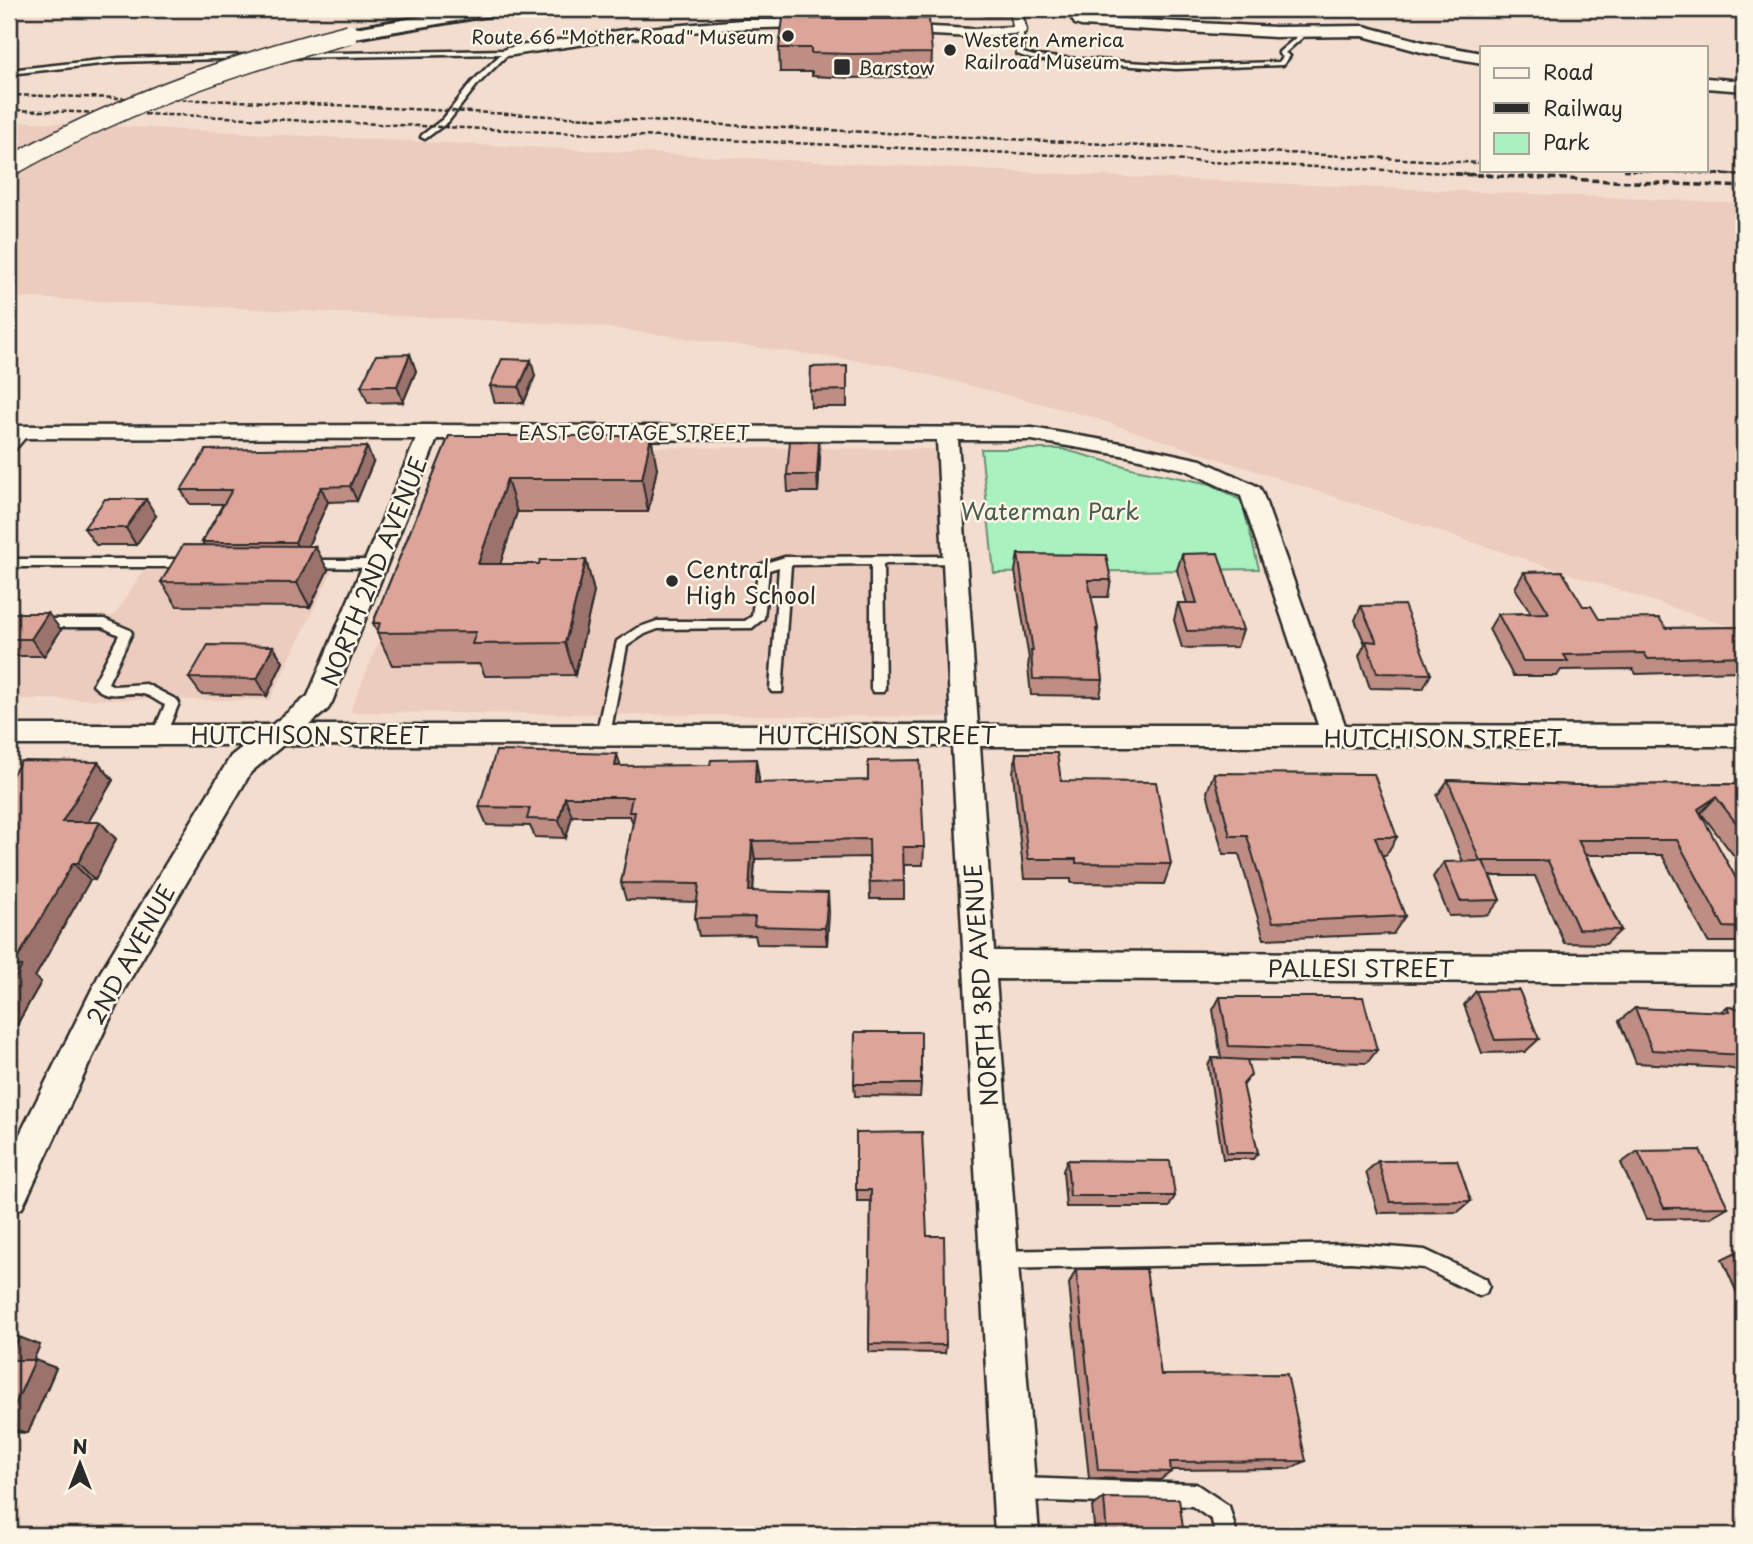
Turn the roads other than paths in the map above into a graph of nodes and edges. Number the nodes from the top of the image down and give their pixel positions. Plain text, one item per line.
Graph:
1 (498, 9) edge
2 (985, 9) edge
3 (1076, 9) edge
4 (1015, 10) edge
5 (1303, 15) dead end
6 (841, 26) edge
7 (880, 28) edge
8 (1020, 30) junction
9 (1364, 31) junction
10 (1275, 32) junction
11 (1300, 37) junction
12 (507, 52) junction
13 (1480, 58) edge
14 (9, 72) edge
15 (1708, 83) edge
16 (1744, 86) edge
17 (425, 137) dead end
18 (9, 166) edge
19 (430, 431) junction
20 (16, 433) edge
21 (947, 433) junction
22 (9, 450) edge
23 (877, 560) junction
24 (954, 560) junction
25 (785, 561) junction
26 (9, 563) edge
27 (200, 564) edge
28 (295, 564) edge
29 (377, 564) junction
30 (9, 623) edge
31 (777, 689) dead end
32 (878, 689) dead end
33 (159, 734) junction
34 (281, 734) junction
35 (603, 734) junction
36 (964, 734) junction
37 (9, 735) edge
38 (1744, 736) edge
39 (1335, 737) junction
40 (979, 965) junction
41 (1744, 969) edge
42 (9, 1195) edge
43 (999, 1260) junction
44 (1479, 1286) dead end
45 (1014, 1489) junction
46 (1017, 1535) edge
47 (1226, 1535) edge

1 - 18 main road, bridge
2 - 4 main road
3 - 4 main road
3 - 10 street
4 - 8 street
5 - 9 street
6 - 12 street
7 - 8 street
8 - 11 lane
9 - 10 street
9 - 11 street
9 - 13 street
10 - 11 street
12 - 14 lane
12 - 17 lane
15 - 16 street
19 - 20 street, EAST COTTAGE STREET
19 - 21 street, EAST COTTAGE STREET
19 - 29 street, NORTH 2ND AVENUE
20 - 22 lane
21 - 24 street, NORTH 3RD AVENUE
21 - 39 street, EAST COTTAGE STREET
23 - 24 lane
23 - 25 lane
23 - 32 lane
24 - 36 street, NORTH 3RD AVENUE
25 - 31 lane
25 - 35 lane
26 - 27 lane
28 - 29 lane
29 - 34 street, NORTH 2ND AVENUE
30 - 33 lane
33 - 34 street, HUTCHISON STREET
33 - 37 street, HUTCHISON STREET
34 - 35 street, HUTCHISON STREET
34 - 42 street, 2ND AVENUE
35 - 36 street, HUTCHISON STREET
36 - 39 street, HUTCHISON STREET
36 - 40 street, NORTH 3RD AVENUE
38 - 39 street, HUTCHISON STREET
40 - 41 street, PALLESI STREET
40 - 43 street, NORTH 3RD AVENUE
43 - 44 lane
43 - 45 street, NORTH 3RD AVENUE
45 - 46 street, NORTH 3RD AVENUE
45 - 47 lane

